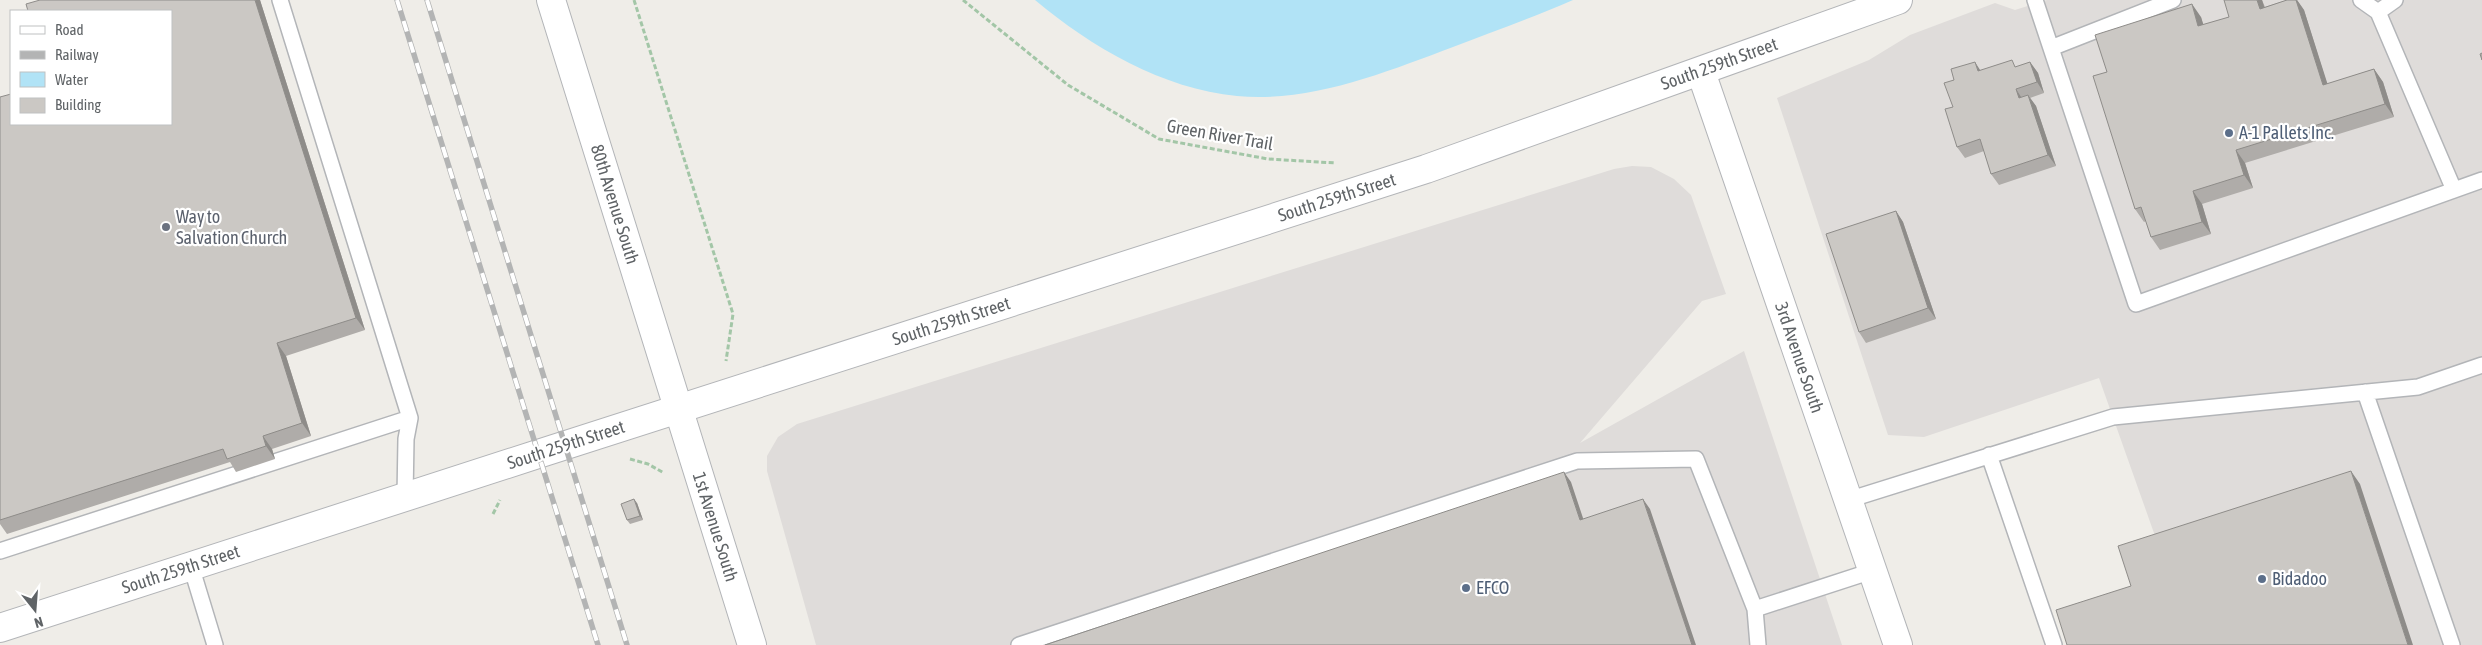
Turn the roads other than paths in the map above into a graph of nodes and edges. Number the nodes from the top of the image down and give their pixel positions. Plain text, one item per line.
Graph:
1 (280, 0) edge
2 (550, 0) edge
3 (1898, 0) edge
4 (2035, 0) edge
5 (2173, 0) edge
6 (2361, 0) edge
7 (2395, 0) edge
8 (2378, 12) junction
9 (2051, 48) junction
10 (1702, 72) junction
11 (2482, 180) edge
12 (2454, 190) junction
13 (2482, 365) edge
14 (2365, 392) junction
15 (680, 408) junction
16 (410, 418) junction
17 (1989, 455) junction
18 (405, 498) junction
19 (1848, 500) junction
20 (0, 551) edge
21 (191, 566) junction
22 (1872, 571) junction
23 (1755, 609) junction
24 (0, 628) edge
25 (214, 645) edge
26 (752, 645) edge
27 (1019, 645) edge
28 (1758, 645) edge
29 (1898, 645) edge
30 (2054, 645) edge
31 (2452, 645) edge

1 - 16 lane
2 - 15 street, 80th Avenue South
3 - 10 street, South 259th Street
4 - 9 lane
5 - 9 lane
6 - 8 lane
7 - 8 lane
8 - 12 lane
9 - 12 lane
10 - 15 street, South 259th Street
10 - 19 street, 3rd Avenue South
11 - 12 lane
13 - 14 lane
14 - 17 lane
14 - 31 lane
15 - 18 street, South 259th Street
15 - 26 street, 1st Avenue South
16 - 18 lane
16 - 20 lane
17 - 19 lane
17 - 30 lane
18 - 21 street, South 259th Street
19 - 22 street, 3rd Avenue South
21 - 24 street, South 259th Street
21 - 25 lane
22 - 23 lane
22 - 29 street, 3rd Avenue South
23 - 27 lane
23 - 28 lane

